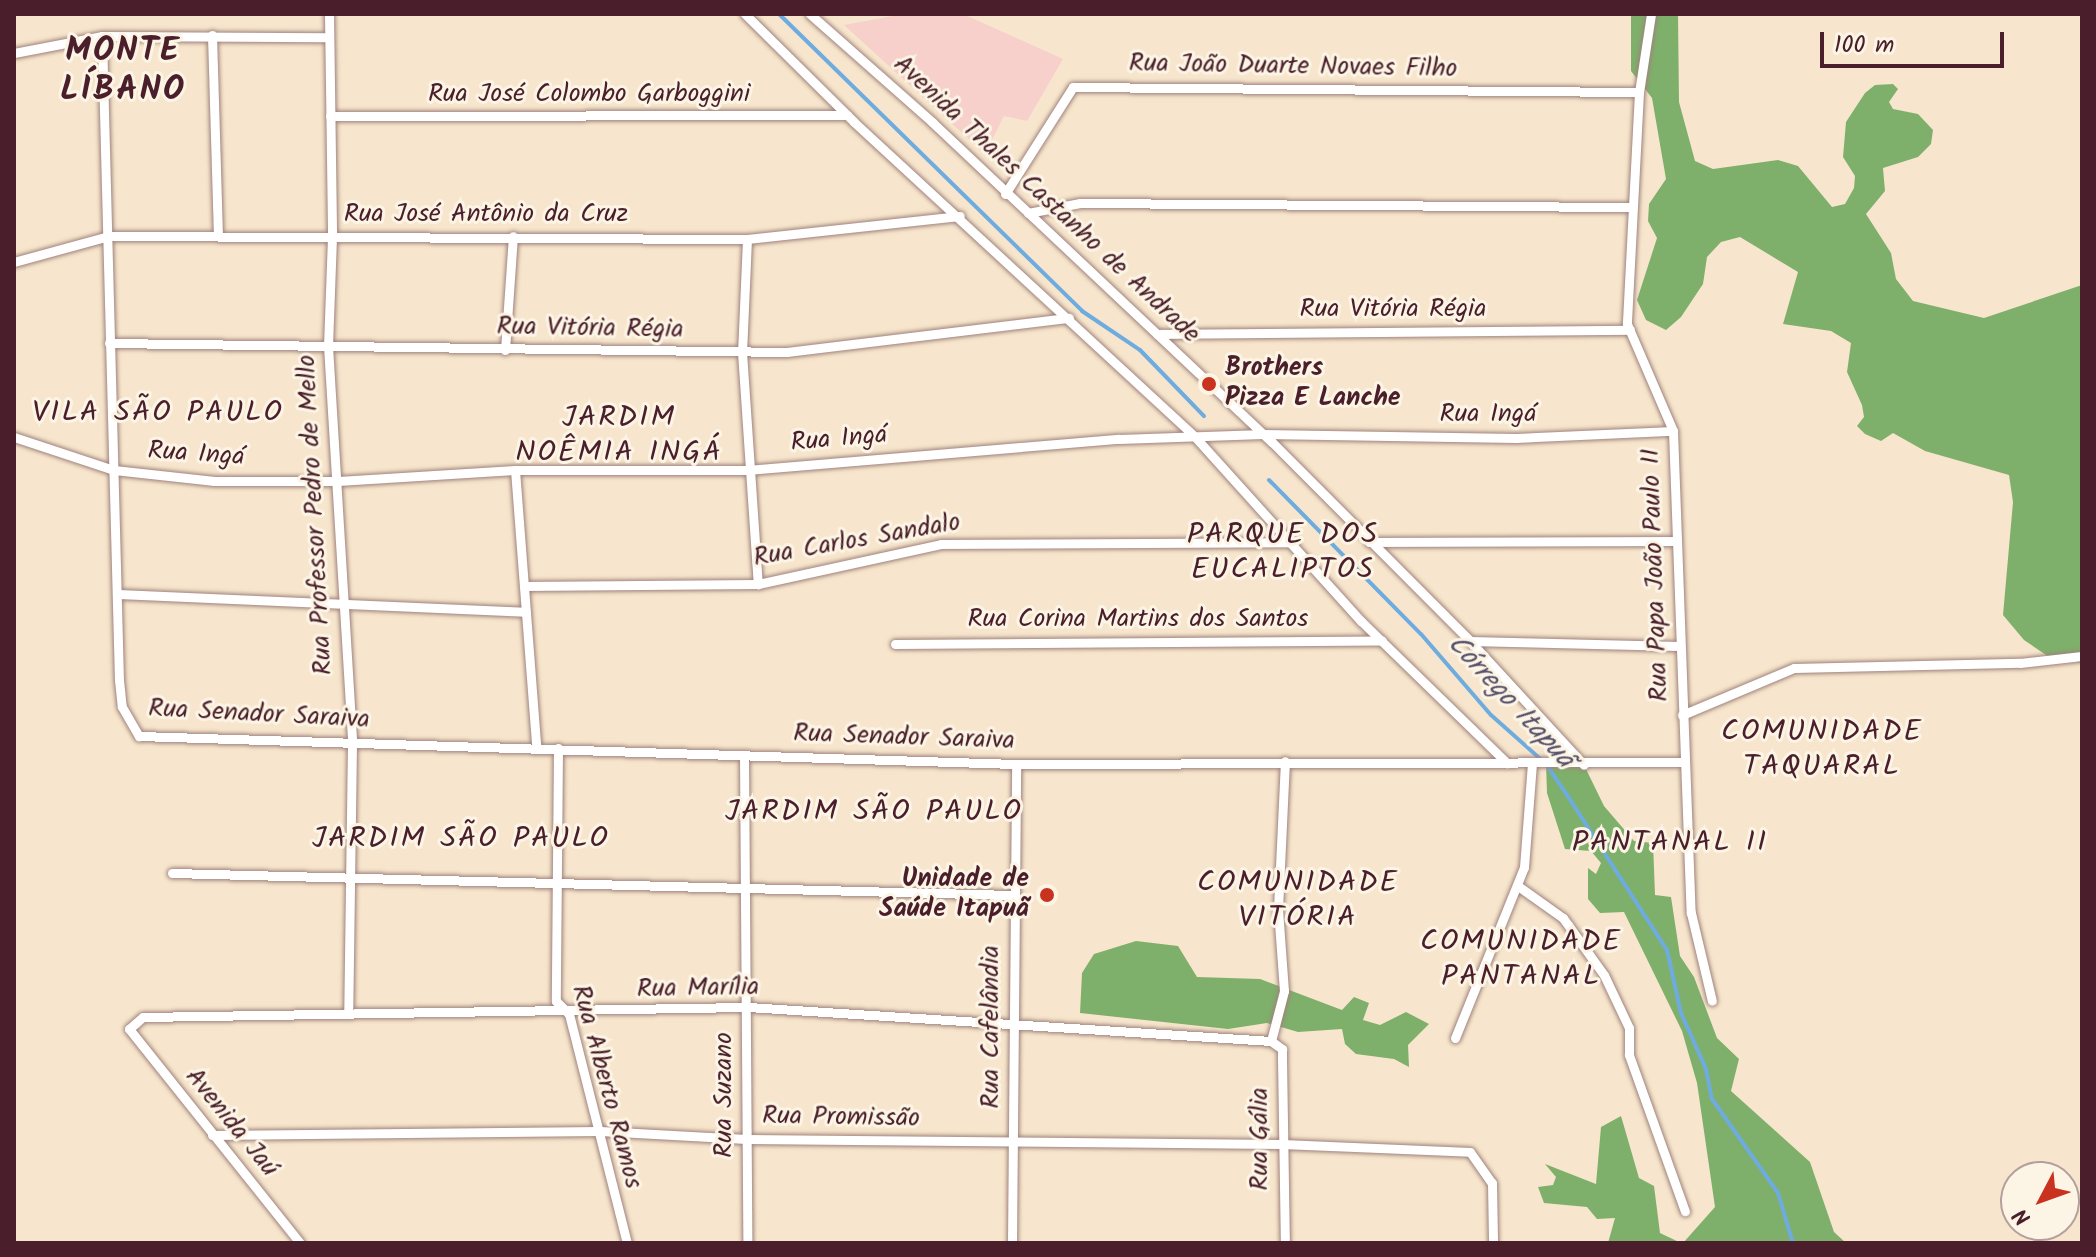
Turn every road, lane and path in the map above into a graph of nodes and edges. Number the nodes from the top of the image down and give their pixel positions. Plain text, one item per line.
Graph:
1 (329, 14) edge
2 (745, 14) edge
3 (810, 14) edge
4 (1651, 14) edge
5 (212, 35) junction
6 (102, 36) junction
7 (328, 37) junction
8 (14, 53) edge
9 (1639, 92) junction
10 (847, 115) junction
11 (330, 116) junction
12 (1005, 194) junction
13 (1632, 207) junction
14 (1028, 213) junction
15 (960, 216) junction
16 (218, 233) junction
17 (109, 236) junction
18 (513, 236) junction
19 (332, 237) junction
20 (747, 239) junction
21 (14, 262) edge
22 (1069, 318) junction
23 (1630, 330) junction
24 (1157, 334) junction
25 (109, 343) junction
26 (328, 346) junction
27 (505, 350) junction
28 (742, 352) junction
29 (1673, 431) junction
30 (1263, 434) junction
31 (14, 437) edge
32 (1197, 439) junction
33 (114, 470) junction
34 (515, 470) junction
35 (747, 470) junction
36 (338, 481) junction
37 (1677, 541) junction
38 (1294, 542) junction
39 (1369, 542) junction
40 (758, 584) junction
41 (524, 586) junction
42 (117, 594) junction
43 (343, 605) junction
44 (526, 612) junction
45 (1382, 641) junction
46 (1470, 641) junction
47 (895, 644) dead end
48 (1679, 646) junction
49 (2082, 656) edge
50 (1682, 715) junction
51 (352, 743) junction
52 (536, 745) junction
53 (558, 748) junction
54 (744, 756) junction
55 (1285, 761) junction
56 (1683, 762) junction
57 (1507, 763) junction
58 (1016, 764) junction
59 (1532, 764) junction
60 (1584, 765) junction
61 (172, 873) dead end
62 (351, 877) junction
63 (557, 883) junction
64 (1518, 886) junction
65 (749, 890) junction
66 (1014, 895) junction
67 (1712, 1001) dead end
68 (748, 1007) junction
69 (348, 1013) junction
70 (569, 1014) junction
71 (1017, 1023) junction
72 (129, 1029) joint
73 (1455, 1038) dead end
74 (1271, 1041) junction
75 (600, 1131) junction
76 (212, 1135) junction
77 (746, 1139) junction
78 (1013, 1142) junction
79 (1282, 1144) junction
80 (1685, 1211) dead end
81 (300, 1243) edge
82 (627, 1243) edge
83 (747, 1243) edge
84 (1012, 1243) edge
85 (1285, 1243) edge
86 (1493, 1243) edge

1 - 7 street, Rua Professor Pedro de Mello
2 - 10 street
3 - 12 street, Avenida Thales Castanho de Andrade
4 - 9 street, Rua Papa João Paulo II
5 - 6 street
5 - 7 street
5 - 16 street
6 - 8 street
6 - 17 street
7 - 11 street, Rua Professor Pedro de Mello
9 - 12 street, Rua João Duarte Novaes Filho
9 - 13 street, Rua Papa João Paulo II
10 - 11 street, Rua José Colombo Garboggini
10 - 15 street
11 - 19 street, Rua Professor Pedro de Mello
12 - 14 street, Avenida Thales Castanho de Andrade
13 - 14 street
13 - 23 street, Rua Papa João Paulo II
14 - 24 street, Avenida Thales Castanho de Andrade
15 - 20 street, Rua José Antônio da Cruz
15 - 22 street
16 - 17 street, Rua José Antônio da Cruz
16 - 19 street, Rua José Antônio da Cruz
17 - 21 street, Rua José Antônio da Cruz
17 - 25 street
18 - 19 street, Rua José Antônio da Cruz
18 - 20 street, Rua José Antônio da Cruz
18 - 27 street
19 - 26 street, Rua Professor Pedro de Mello
20 - 28 street
22 - 28 street, Rua Vitória Régia
22 - 32 street
23 - 24 street, Rua Vitória Régia
23 - 29 street, Rua Papa João Paulo II
24 - 30 street, Avenida Thales Castanho de Andrade
25 - 26 street, Rua Vitória Régia
25 - 33 street
26 - 27 street, Rua Vitória Régia
26 - 36 street, Rua Professor Pedro de Mello
27 - 28 street, Rua Vitória Régia
28 - 35 street
29 - 30 street, Rua Ingá
29 - 37 street, Rua Papa João Paulo II
30 - 32 street, Rua Ingá
30 - 39 street, Avenida Thales Castanho de Andrade
31 - 33 street, Rua Ingá
32 - 35 street, Rua Ingá
32 - 38 street
33 - 36 street, Rua Ingá
33 - 42 street
34 - 35 street, Rua Ingá
34 - 36 street, Rua Ingá
34 - 41 street
35 - 40 street
36 - 43 street, Rua Professor Pedro de Mello
37 - 39 street
37 - 48 street, Rua Papa João Paulo II
38 - 40 street, Rua Carlos Sandalo
38 - 45 street
39 - 46 street, Avenida Thales Castanho de Andrade
40 - 41 street, Rua Carlos Sandalo
41 - 44 street
42 - 43 street
42 - 51 street, Rua Senador Saraiva
43 - 44 street
43 - 51 street, Rua Professor Pedro de Mello
44 - 52 street
45 - 47 street, Rua Corina Martins dos Santos
45 - 57 street
46 - 48 street
46 - 60 street, Avenida Thales Castanho de Andrade
48 - 50 street, Rua Papa João Paulo II
49 - 50 street
50 - 56 street, Rua Papa João Paulo II
51 - 52 street, Rua Senador Saraiva
51 - 62 street, Rua Professor Pedro de Mello
52 - 53 street, Rua Senador Saraiva
53 - 54 street, Rua Senador Saraiva
53 - 63 street, Rua Alberto Ramos
54 - 58 street, Rua Senador Saraiva
54 - 65 street, Rua Suzano
55 - 57 street, Rua Senador Saraiva
55 - 58 street, Rua Senador Saraiva
55 - 74 street
56 - 60 street, Rua Senador Saraiva
56 - 67 street, Rua Papa João Paulo II
57 - 59 street, Rua Senador Saraiva
58 - 66 street, Rua Cafelândia
59 - 60 street, Rua Senador Saraiva
59 - 64 street
61 - 62 street
62 - 63 street
62 - 69 street, Rua Professor Pedro de Mello
63 - 65 street
63 - 70 street, Rua Alberto Ramos
64 - 73 street
64 - 80 street
65 - 66 street
65 - 68 street, Rua Suzano
66 - 71 street, Rua Cafelândia
68 - 70 street, Rua Marília
68 - 71 street, Rua Marília
68 - 77 street, Rua Suzano
69 - 70 street, Rua Marília
69 - 72 street, Rua Marília
70 - 75 street, Rua Alberto Ramos
71 - 74 street, Rua Marília
71 - 78 street, Rua Cafelândia
72 - 76 street, Avenida Jaú
74 - 79 street, Rua Gália
75 - 76 street, Rua Promissão
75 - 77 street, Rua Promissão
75 - 82 street, Rua Alberto Ramos
76 - 81 street, Avenida Jaú
77 - 78 street, Rua Promissão
77 - 83 street, Rua Suzano
78 - 79 street, Rua Promissão
78 - 84 street, Rua Cafelândia
79 - 85 street, Rua Gália
79 - 86 street, Rua Promissão

